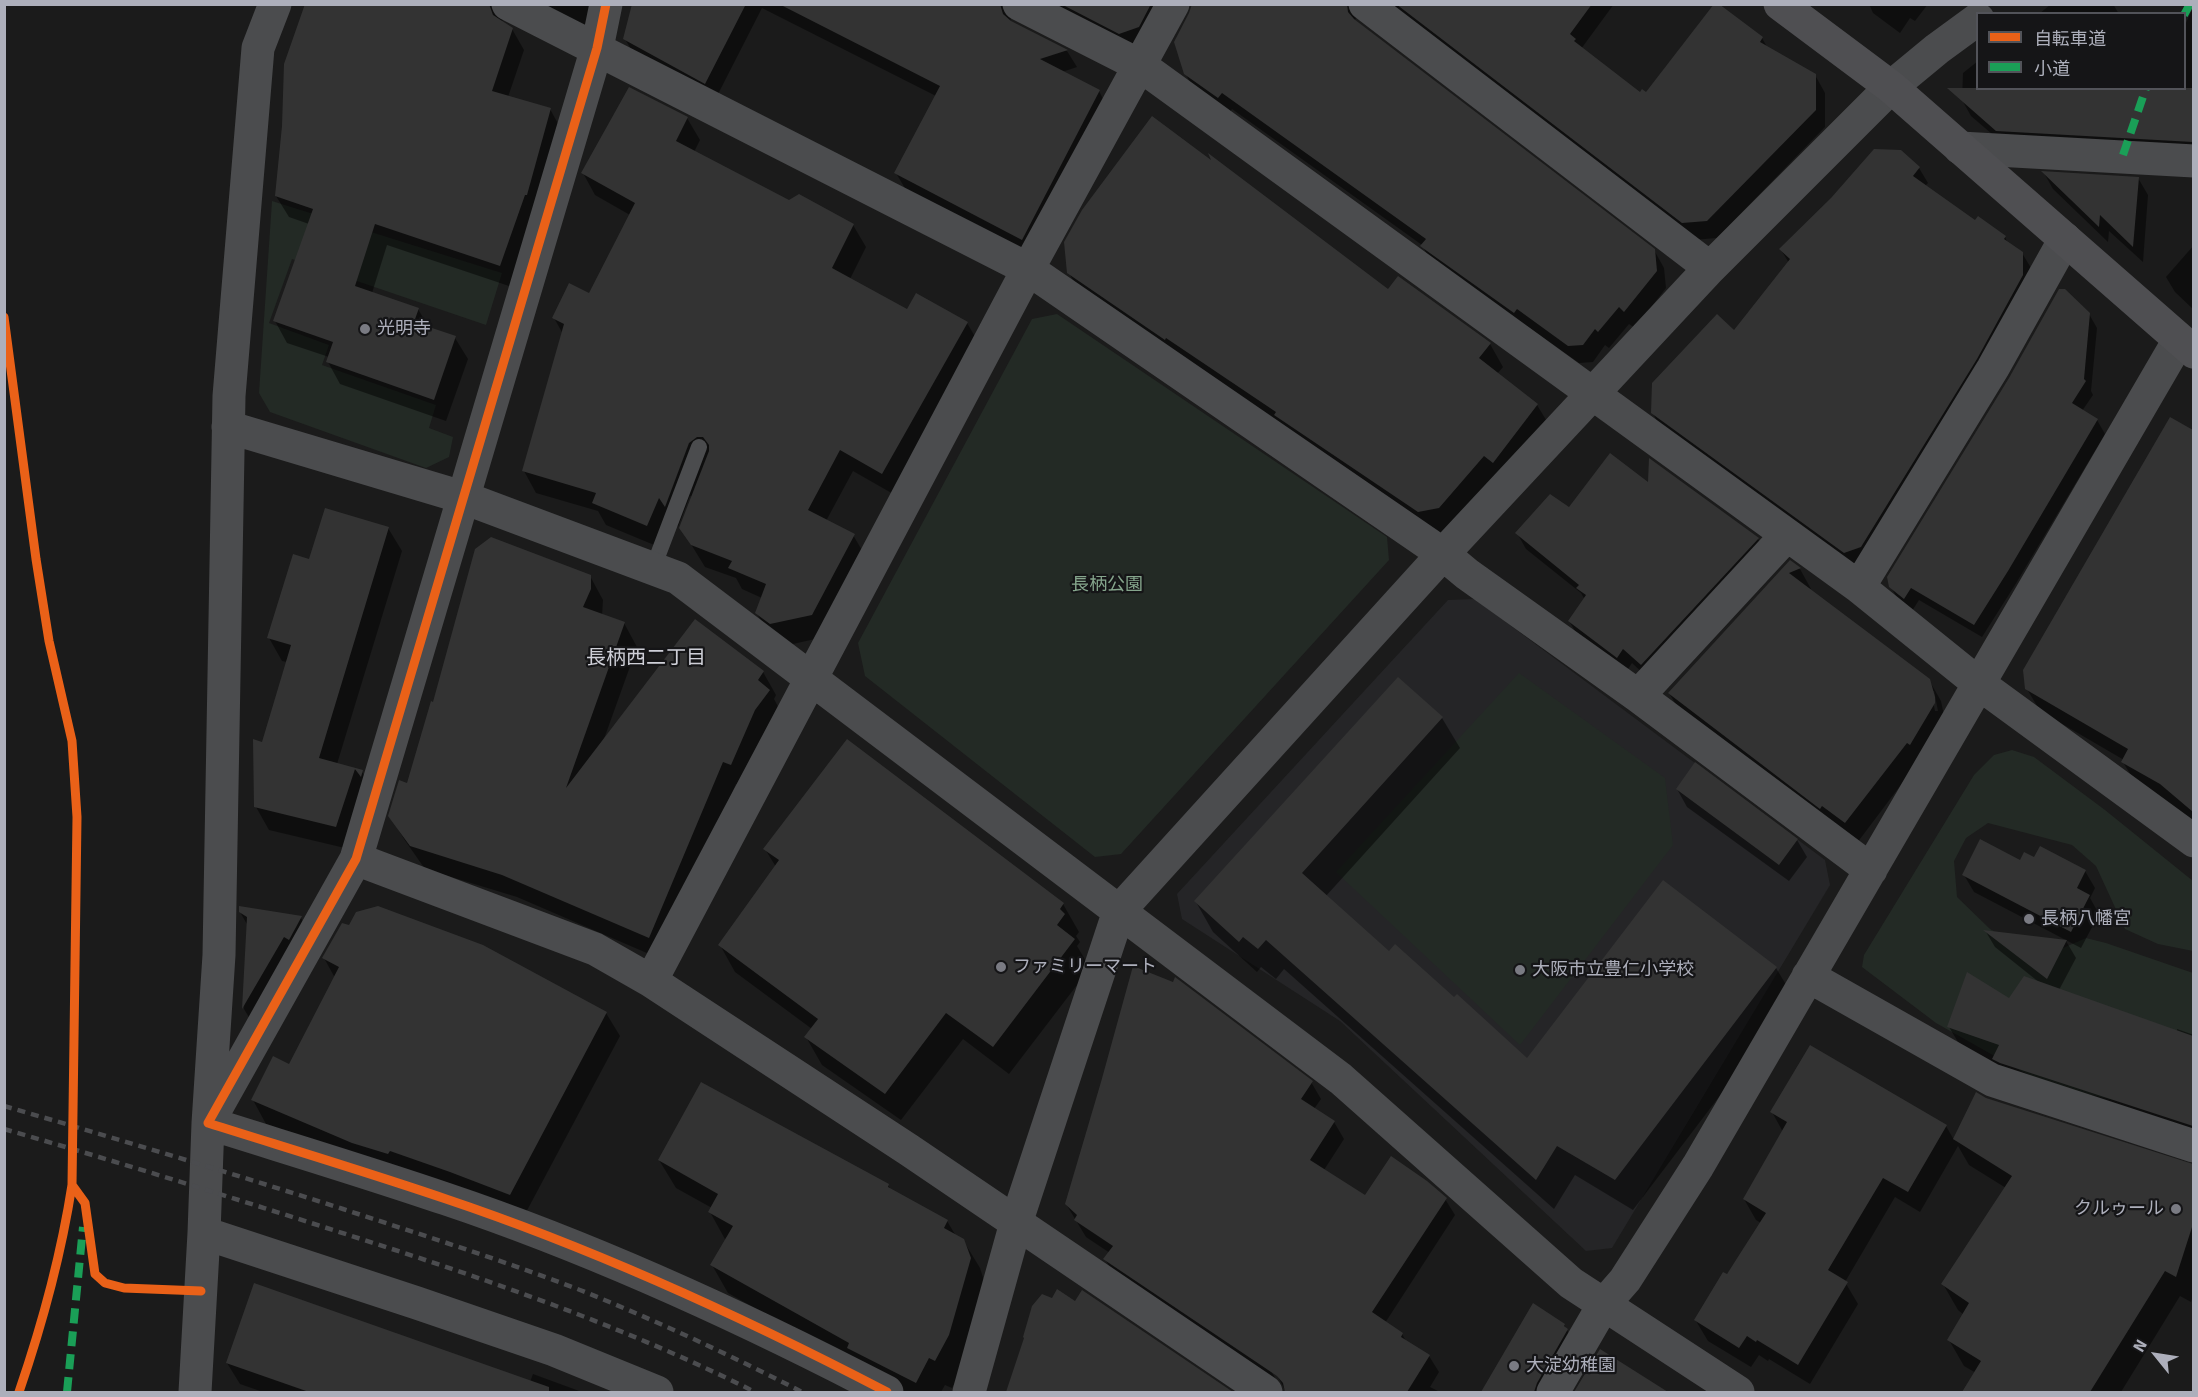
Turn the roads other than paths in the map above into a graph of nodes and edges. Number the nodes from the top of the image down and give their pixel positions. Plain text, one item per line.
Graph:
1 (275, 4) edge
2 (508, 4) edge
3 (606, 4) edge
4 (1019, 4) edge
5 (1173, 4) edge
6 (1365, 4) edge
7 (1780, 4) edge
8 (1976, 20) edge
9 (597, 48) junction
10 (1141, 66) junction
11 (1891, 87) junction
12 (1960, 148) junction
13 (2193, 160) edge
14 (2065, 239) junction
15 (1710, 268) junction
16 (1028, 269) junction
17 (2186, 346) edge
18 (1594, 394) junction
19 (228, 427) junction
20 (699, 447) dead end
21 (462, 497) junction
22 (1787, 535) junction
23 (1443, 554) junction
24 (653, 568) junction
25 (1859, 587) junction
26 (809, 677) junction
27 (1978, 683) junction
28 (1638, 696) junction
29 (2193, 841) edge
30 (356, 859) junction
31 (1870, 870) junction
32 (1119, 911) junction
33 (1808, 976) junction
34 (651, 981) junction
35 (208, 1122) junction
36 (2193, 1146) edge
37 (1016, 1223) junction
38 (204, 1233) junction
39 (1604, 1304) junction
40 (195, 1392) edge
41 (657, 1392) edge
42 (887, 1392) edge
43 (969, 1392) edge
44 (1266, 1392) edge
45 (1553, 1392) edge
46 (1738, 1392) edge

1 - 19 street
2 - 9 street
3 - 9 street
4 - 10 street
5 - 10 street
6 - 15 street
7 - 11 street
8 - 11 street
9 - 16 street
9 - 21 street
10 - 16 street
10 - 18 street
11 - 12 street
11 - 15 street
12 - 13 street
12 - 14 street
14 - 17 street
14 - 25 street
15 - 18 street
16 - 23 street
16 - 26 street
17 - 27 street
18 - 22 street
18 - 23 street
19 - 21 street
19 - 35 street
20 - 24 lane
21 - 24 street
21 - 30 street
22 - 25 street
22 - 28 street
23 - 28 street
23 - 32 street
24 - 26 street
25 - 27 street
26 - 32 street
26 - 34 street
27 - 29 street
27 - 31 street
28 - 31 street
30 - 34 street
30 - 35 street
31 - 33 street
32 - 37 street
32 - 39 street
33 - 36 street
33 - 39 street
34 - 37 street
35 - 38 street
35 - 42 street
37 - 43 street
37 - 44 street
38 - 40 street
38 - 41 street
39 - 45 street
39 - 46 street

